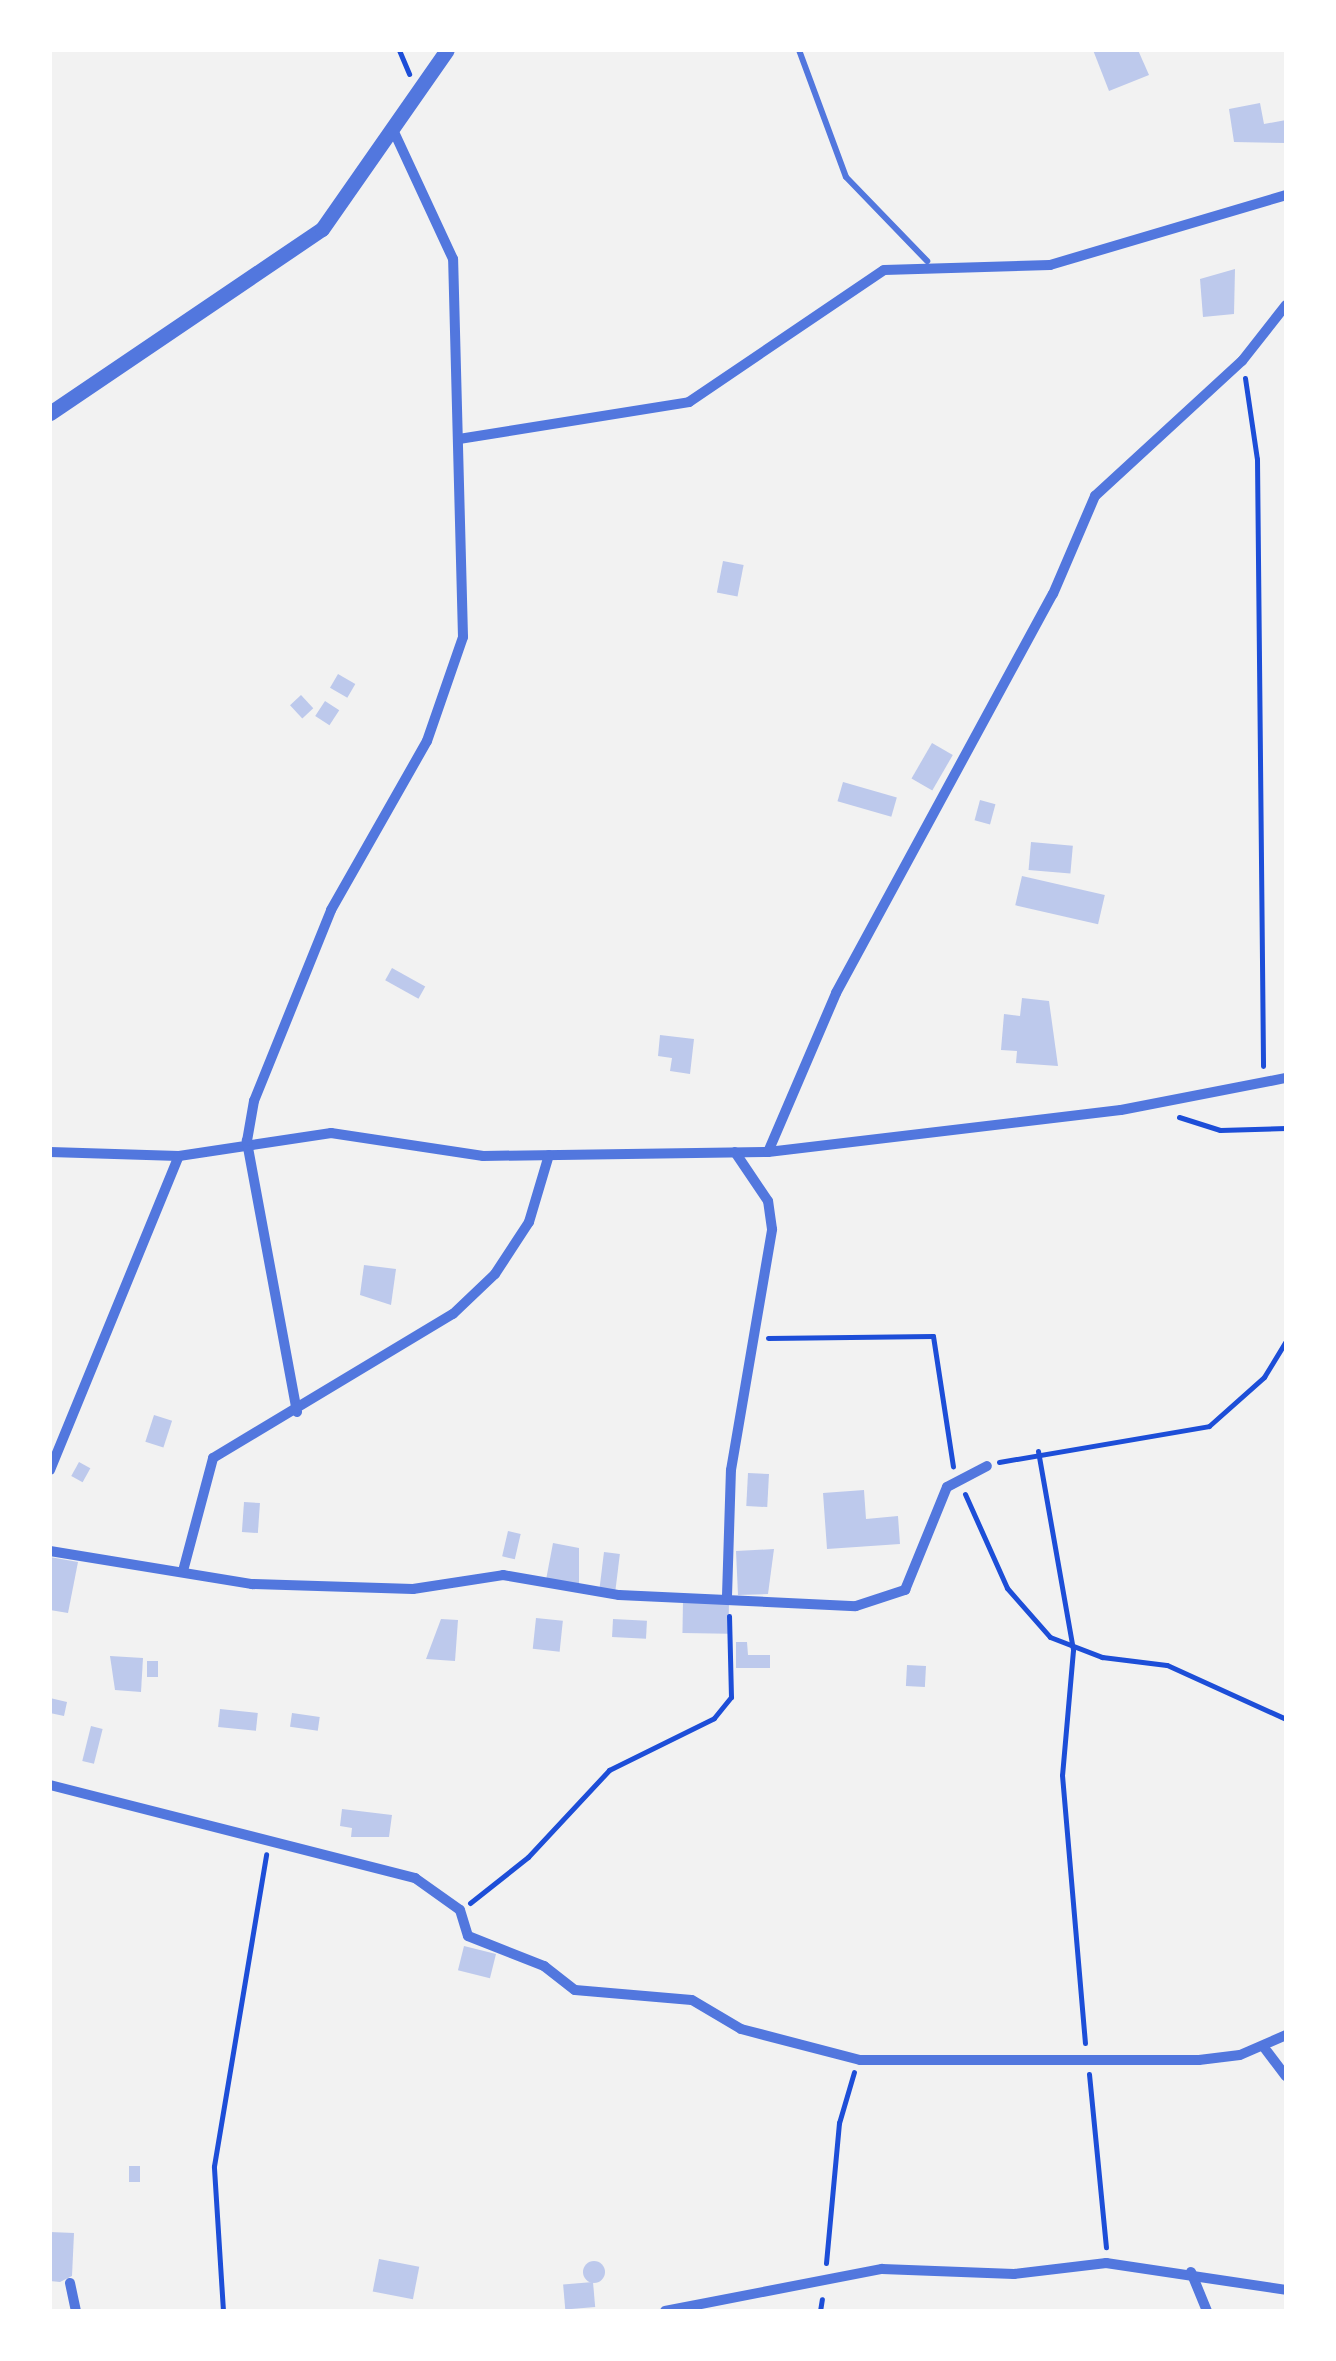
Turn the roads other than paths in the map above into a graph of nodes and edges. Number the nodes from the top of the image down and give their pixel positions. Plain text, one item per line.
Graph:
1 (447, 50) edge
2 (799, 50) edge
3 (394, 132) junction
4 (1286, 195) edge
5 (927, 262) junction
6 (1286, 305) edge
7 (50, 413) edge
8 (459, 439) junction
9 (1286, 1078) edge
10 (248, 1141) junction
11 (50, 1152) edge
12 (735, 1152) junction
13 (768, 1152) junction
14 (549, 1155) junction
15 (179, 1156) junction
16 (296, 1412) junction
17 (986, 1466) road end
18 (50, 1470) edge
19 (50, 1551) edge
20 (183, 1571) junction
21 (727, 1596) junction
22 (50, 1785) edge
23 (1286, 2035) edge
24 (1263, 2046) junction
25 (1286, 2076) edge
26 (1190, 2271) junction
27 (70, 2282) dead end
28 (1286, 2290) edge
29 (76, 2311) edge
30 (665, 2311) edge
31 (1207, 2311) edge

1 - 3 street
2 - 5 lane
3 - 7 street
3 - 8 street
4 - 5 street
5 - 8 street
6 - 13 street
8 - 10 street
9 - 13 street
10 - 14 street
10 - 15 street
10 - 16 street
11 - 15 street
12 - 13 street
12 - 14 street
12 - 21 street
14 - 16 street
15 - 18 street
16 - 20 street
17 - 21 street
19 - 20 street
20 - 21 street
22 - 24 street
23 - 24 street
24 - 25 street
26 - 28 street
26 - 30 street
26 - 31 street
27 - 29 street

